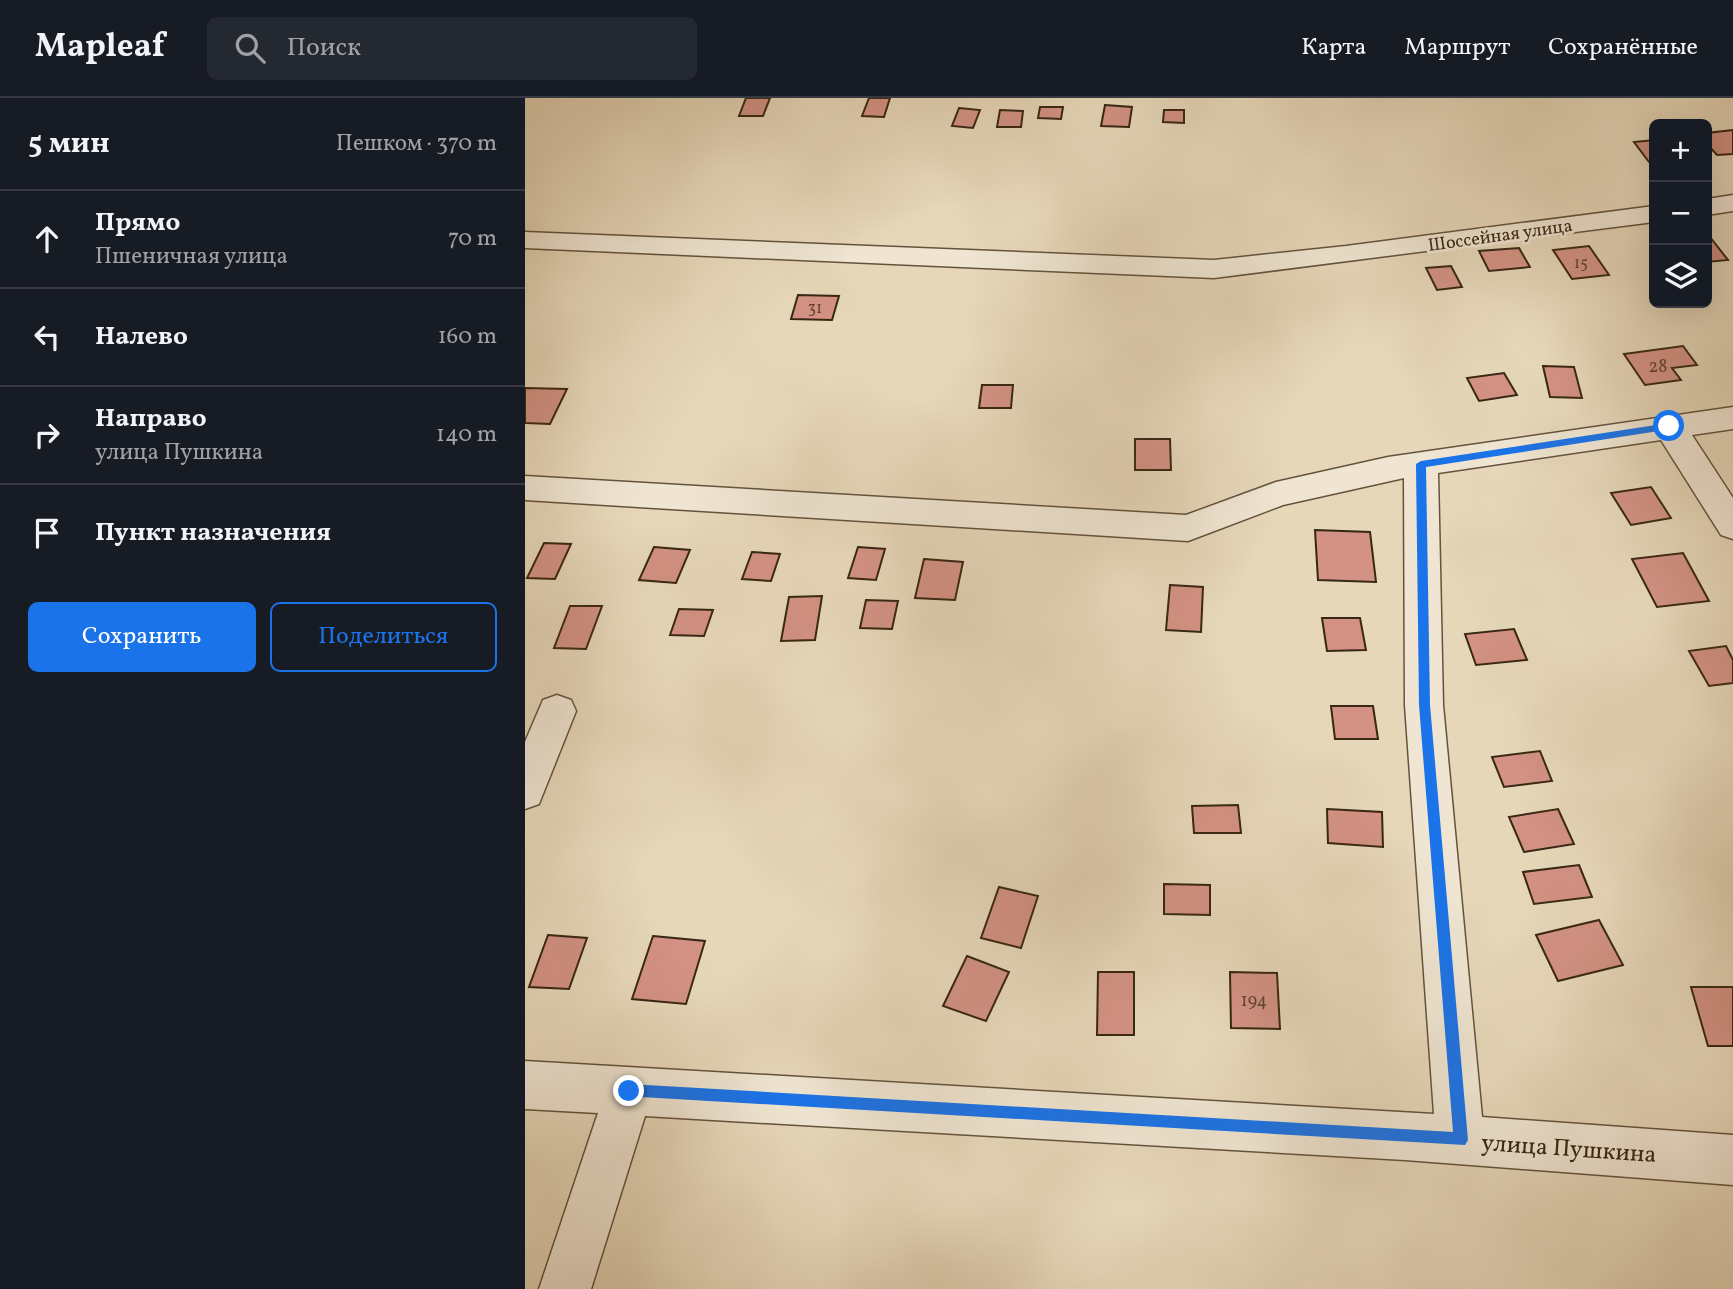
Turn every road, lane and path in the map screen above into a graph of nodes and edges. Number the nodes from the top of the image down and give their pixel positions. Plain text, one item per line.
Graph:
1 (1733, 203) edge
2 (1712, 205) edge
3 (1649, 215) edge
4 (525, 240) edge
5 (1733, 418) edge
6 (1669, 426) junction
7 (1405, 467) junction
8 (525, 488) edge
9 (1733, 526) edge
10 (557, 711) dead end
11 (525, 792) edge
12 (525, 1085) edge
13 (629, 1091) junction
14 (1460, 1140) junction
15 (1733, 1160) edge
16 (565, 1289) edge

1 - 2 street
3 - 4 street, Шоссейная улица
5 - 6 street
6 - 7 street
6 - 9 street
7 - 8 street
7 - 14 street
10 - 11 street
12 - 13 street, улица Пушкина
13 - 14 street, улица Пушкина
13 - 16 street
14 - 15 street, улица Пушкина

